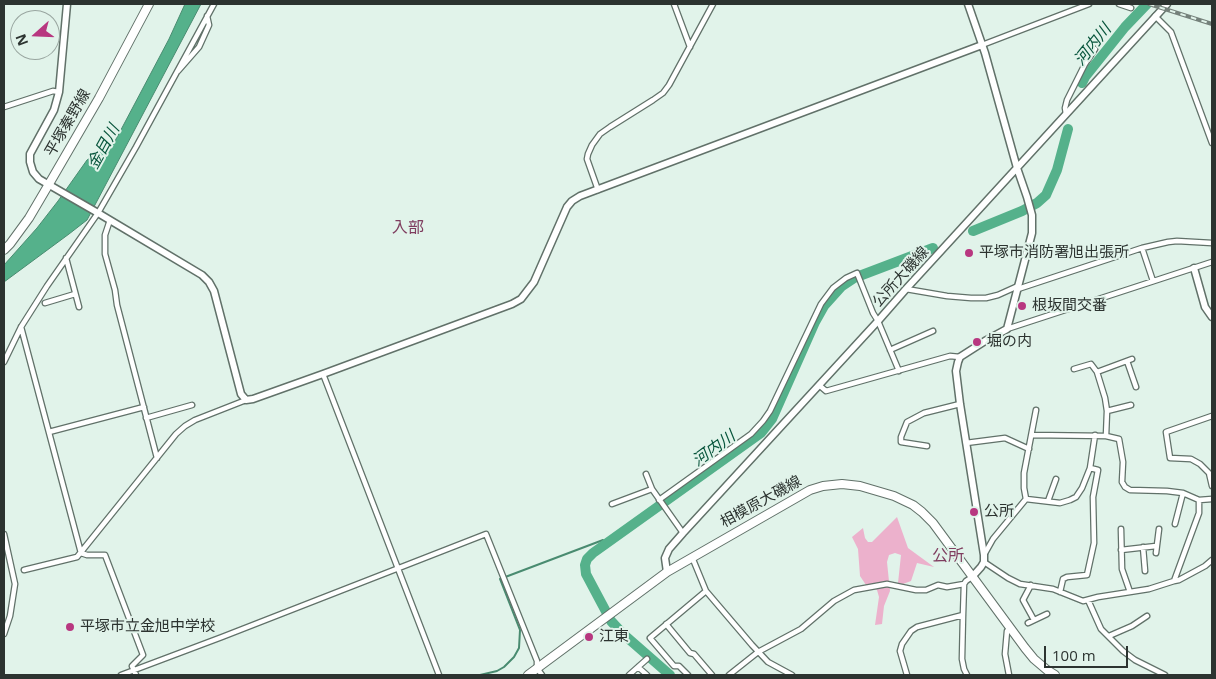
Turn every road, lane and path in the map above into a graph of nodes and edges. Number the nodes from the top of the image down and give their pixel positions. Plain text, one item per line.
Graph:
1 (67, 4) edge
2 (149, 4) edge
3 (214, 4) edge
4 (674, 4) edge
5 (713, 4) edge
6 (968, 4) edge
7 (1089, 4) edge
8 (1120, 4) edge
9 (1167, 4) edge
10 (1132, 8) dead end
11 (207, 16) junction
12 (1156, 16) junction
13 (982, 45) junction
14 (690, 47) junction
15 (1095, 50) dead end
16 (175, 74) junction
17 (59, 92) junction
18 (4, 107) edge
19 (1066, 114) junction
20 (1212, 143) edge
21 (1017, 168) junction
22 (49, 184) junction
23 (598, 190) junction
24 (98, 212) junction
25 (110, 220) junction
26 (1212, 243) edge
27 (1142, 248) junction
28 (4, 250) edge
29 (66, 258) junction
30 (1212, 262) edge
31 (1194, 268) junction
32 (1153, 282) junction
33 (1018, 287) junction
34 (906, 289) junction
35 (75, 294) junction
36 (45, 303) dead end
37 (78, 307) dead end
38 (1212, 317) edge
39 (878, 321) junction
40 (22, 328) junction
41 (1007, 329) junction
42 (933, 331) dead end
43 (890, 350) junction
44 (960, 357) junction
45 (4, 362) edge
46 (1074, 369) dead end
47 (899, 371) junction
48 (1097, 372) junction
49 (323, 374) junction
50 (819, 385) junction
51 (1136, 387) dead end
52 (246, 400) junction
53 (960, 404) junction
54 (192, 405) dead end
55 (1131, 405) dead end
56 (144, 407) junction
57 (1036, 410) dead end
58 (1107, 411) junction
59 (1212, 416) edge
60 (146, 418) junction
61 (49, 432) junction
62 (1032, 435) junction
63 (1095, 435) junction
64 (1106, 436) junction
65 (966, 443) junction
66 (927, 446) dead end
67 (1029, 449) junction
68 (157, 458) junction
69 (1090, 468) junction
70 (646, 474) dead end
71 (1056, 479) dead end
72 (1212, 485) edge
73 (652, 489) junction
74 (1183, 493) junction
75 (1026, 499) junction
76 (1212, 499) edge
77 (1199, 500) junction
78 (1048, 501) junction
79 (661, 502) junction
80 (612, 504) dead end
81 (1170, 516) dead end
82 (1177, 517) junction
83 (1175, 524) dead end
84 (1120, 529) dead end
85 (1159, 529) dead end
86 (682, 533) junction
87 (4, 534) edge
88 (1156, 546) junction
89 (1143, 547) junction
90 (1121, 550) junction
91 (81, 553) junction
92 (1156, 553) dead end
93 (692, 557) junction
94 (984, 559) junction
95 (1212, 560) edge
96 (398, 569) junction
97 (24, 570) dead end
98 (1145, 571) dead end
99 (666, 572) junction
100 (972, 577) junction
101 (1174, 581) junction
102 (964, 584) junction
103 (1031, 585) junction
104 (706, 591) junction
105 (1060, 592) junction
106 (1130, 592) junction
107 (1088, 600) junction
108 (962, 614) junction
109 (1047, 614) dead end
110 (1147, 616) dead end
111 (1034, 620) junction
112 (1028, 623) dead end
113 (666, 624) junction
114 (1010, 628) junction
115 (4, 634) edge
116 (1109, 636) junction
117 (758, 652) junction
118 (647, 659) dead end
119 (638, 667) junction
120 (540, 672) edge
121 (135, 673) edge
122 (121, 675) edge
123 (439, 675) edge
124 (528, 675) edge
125 (629, 675) edge
126 (647, 675) edge
127 (688, 675) edge
128 (712, 675) edge
129 (729, 675) edge
130 (792, 675) edge
131 (907, 675) edge
132 (968, 675) edge
133 (1008, 675) edge
134 (1055, 675) edge
135 (1164, 675) edge

1 - 17 street
2 - 22 main road, 平塚秦野線
3 - 11 street
4 - 14 street
5 - 14 street
6 - 13 street
7 - 13 street
8 - 10 street
9 - 12 street, 公所大磯線
11 - 16 street
11 - 16 street
12 - 19 street, 公所大磯線
12 - 20 street
13 - 21 street
13 - 23 street
14 - 23 street
15 - 19 street
16 - 24 street
17 - 18 street
17 - 22 street
19 - 21 street, 公所大磯線
21 - 33 street
21 - 34 street, 公所大磯線
22 - 24 street
22 - 28 main road, 平塚秦野線
23 - 49 street
24 - 25 street
24 - 29 street
25 - 52 street
25 - 56 street
26 - 27 street
27 - 32 street
27 - 33 street
29 - 35 street
29 - 40 street
30 - 31 street
31 - 32 street
31 - 38 street
32 - 41 street
33 - 34 street
33 - 41 street
34 - 39 street, 公所大磯線
35 - 36 street
35 - 37 street
39 - 43 street
39 - 50 street, 公所大磯線
39 - 79 street
40 - 45 street
40 - 61 street
41 - 44 street
42 - 43 street
43 - 47 street
44 - 47 street
44 - 53 street
46 - 48 street
47 - 50 street
48 - 51 street
48 - 58 street
49 - 52 street
49 - 96 street
50 - 86 street, 公所大磯線
52 - 68 street
53 - 65 street
53 - 66 street
54 - 60 street
55 - 58 street
56 - 60 street
56 - 61 street
57 - 62 street
58 - 64 street
59 - 72 street
60 - 68 street
61 - 91 street
62 - 63 street
62 - 67 street
63 - 64 street
63 - 69 street
64 - 74 street
65 - 67 street
65 - 94 street
67 - 75 street
68 - 91 street
69 - 78 street
69 - 105 street
70 - 73 street
71 - 78 street
73 - 79 street
73 - 80 street
74 - 77 street
74 - 82 street
75 - 78 street
75 - 94 street
76 - 77 street
77 - 101 street
79 - 86 street
81 - 82 street
82 - 83 street
84 - 90 street
85 - 88 street
86 - 99 street, 公所大磯線
87 - 115 street
88 - 89 street
88 - 92 street
89 - 90 street
89 - 98 street
90 - 106 street
91 - 97 street
91 - 121 street
93 - 99 main road, 相模原大磯線
93 - 100 main road, 相模原大磯線
93 - 104 street
94 - 100 street
94 - 103 street
95 - 101 street
96 - 120 street
96 - 121 street
96 - 123 street
99 - 120 main road, 相模原大磯線
100 - 102 street
100 - 114 main road, 相模原大磯線
101 - 106 street
102 - 108 street
102 - 117 street
103 - 105 street
103 - 111 street
104 - 113 street
104 - 117 street
105 - 107 street
106 - 107 street
107 - 116 street
108 - 131 street
108 - 132 street
109 - 111 street
110 - 116 street
111 - 112 street
113 - 127 street
113 - 128 street
114 - 133 street
114 - 134 main road, 相模原大磯線
116 - 135 street
117 - 129 street
117 - 130 street
118 - 119 street
119 - 125 street
119 - 126 street
120 - 124 main road, 相模原大磯線
121 - 122 street

